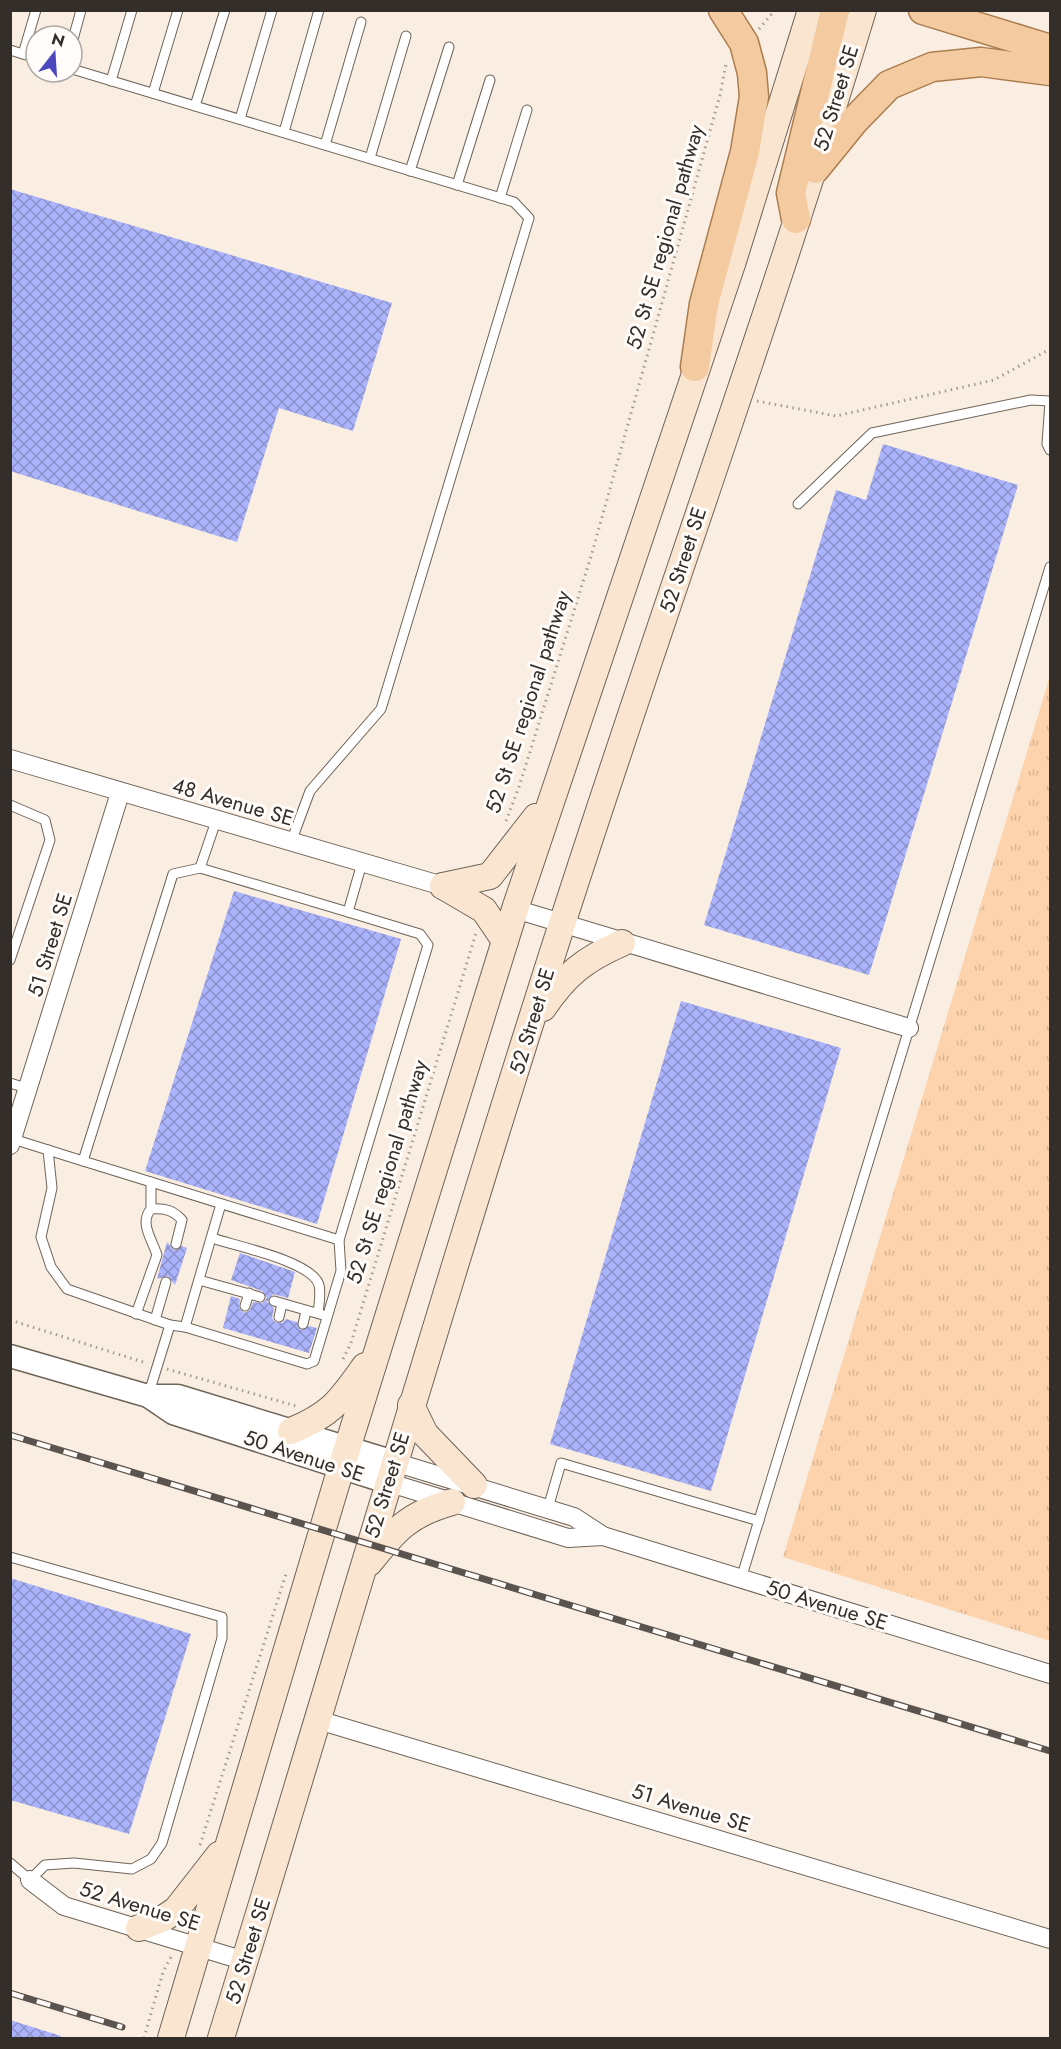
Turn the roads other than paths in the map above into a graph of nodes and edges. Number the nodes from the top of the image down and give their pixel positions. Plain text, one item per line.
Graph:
1 (36, 10) edge
2 (132, 10) edge
3 (178, 10) edge
4 (225, 10) edge
5 (272, 10) edge
6 (319, 10) edge
7 (723, 10) edge
8 (811, 10) edge
9 (835, 10) edge
10 (863, 10) edge
11 (923, 10) edge
12 (361, 22) dead end
13 (406, 36) dead end
14 (449, 47) dead end
15 (1050, 49) edge
16 (10, 50) edge
17 (23, 54) joint
18 (1050, 71) edge
19 (84, 73) edge
20 (490, 80) dead end
21 (111, 81) junction
22 (153, 93) junction
23 (195, 106) junction
24 (527, 110) dead end
25 (240, 119) junction
26 (284, 132) junction
27 (325, 145) junction
28 (370, 158) junction
29 (815, 169) junction
30 (410, 171) junction
31 (457, 185) junction
32 (500, 198) junction
33 (796, 219) junction
34 (695, 367) junction
35 (1050, 401) edge
36 (1050, 450) edge
37 (798, 504) dead end
38 (1050, 567) edge
39 (11, 762) edge
40 (120, 793) junction
41 (550, 798) junction
42 (10, 805) edge
43 (216, 820) junction
44 (291, 842) junction
45 (362, 863) junction
46 (200, 868) junction
47 (443, 886) junction
48 (515, 909) junction
49 (348, 912) junction
50 (562, 924) junction
51 (505, 941) junction
52 (622, 943) junction
53 (10, 960) edge
54 (909, 1028) junction
55 (529, 1031) junction
56 (10, 1083) edge
57 (28, 1089) junction
58 (12, 1142) edge
59 (48, 1150) junction
60 (83, 1161) junction
61 (151, 1182) junction
62 (221, 1204) junction
63 (151, 1209) junction
64 (212, 1238) junction
65 (339, 1240) junction
66 (176, 1244) dead end
67 (199, 1280) junction
68 (166, 1282) dead end
69 (249, 1293) junction
70 (260, 1297) dead end
71 (245, 1306) dead end
72 (306, 1311) junction
73 (318, 1313) junction
74 (136, 1314) junction
75 (279, 1317) dead end
76 (328, 1317) junction
77 (154, 1320) junction
78 (303, 1324) dead end
79 (170, 1325) junction
80 (185, 1327) junction
81 (271, 1342) dead end
82 (378, 1349) junction
83 (296, 1350) dead end
84 (269, 1352) junction
85 (10, 1356) edge
86 (292, 1359) junction
87 (148, 1396) junction
88 (411, 1405) junction
89 (291, 1431) junction
90 (344, 1458) junction
91 (391, 1472) junction
92 (474, 1485) junction
93 (452, 1502) junction
94 (548, 1508) junction
95 (759, 1521) junction
96 (603, 1536) junction
97 (10, 1557) edge
98 (361, 1573) junction
99 (741, 1579) junction
100 (1050, 1674) edge
101 (318, 1720) junction
102 (227, 1845) junction
103 (10, 1863) edge
104 (30, 1880) junction
105 (139, 1928) junction
106 (1050, 1940) edge
107 (188, 1943) junction
108 (245, 1961) junction
109 (171, 2038) edge
110 (221, 2038) edge

1 - 17 lane
2 - 21 lane
3 - 22 lane
4 - 23 lane
5 - 25 lane
6 - 26 lane
7 - 34 main road
8 - 34 main road
9 - 33 main road
10 - 29 main road, 52 Street SE
11 - 15 main road
12 - 27 lane
13 - 28 lane
14 - 30 lane
16 - 17 lane
18 - 29 main road
19 - 21 lane
20 - 31 lane
21 - 22 lane
22 - 23 lane
23 - 25 lane
24 - 32 lane
25 - 26 lane
26 - 27 lane
27 - 28 lane
28 - 30 lane
29 - 33 main road, 52 Street SE
30 - 31 lane
31 - 32 lane
32 - 44 lane
33 - 50 main road, 52 Street SE
34 - 41 main road
35 - 36 lane
35 - 37 lane
38 - 54 lane
39 - 40 street, 48 Avenue SE
40 - 43 street, 48 Avenue SE
40 - 57 street, 51 Street SE
41 - 47 main road
41 - 48 main road
42 - 53 lane
43 - 44 street, 48 Avenue SE
43 - 46 lane
44 - 45 street, 48 Avenue SE
45 - 47 street, 48 Avenue SE
45 - 49 lane
46 - 49 lane
46 - 60 lane
47 - 51 main road
48 - 50 street
48 - 51 main road
49 - 65 lane
50 - 52 street
50 - 55 main road, 52 Street SE
51 - 82 main road
52 - 54 street
52 - 55 main road
54 - 95 lane
55 - 88 main road, 52 Street SE
56 - 57 lane
57 - 58 street, 51 Street SE
58 - 59 lane
59 - 60 lane
59 - 74 lane
60 - 61 lane
61 - 62 lane
61 - 63 lane
62 - 64 lane
62 - 65 lane
63 - 66 lane
63 - 74 lane
64 - 67 lane
64 - 73 lane
65 - 76 lane
67 - 69 lane
67 - 80 lane
68 - 77 lane
69 - 70 lane
69 - 71 lane
72 - 73 lane
72 - 75 lane
72 - 78 lane
73 - 76 lane
74 - 77 lane
76 - 86 lane
77 - 79 lane
79 - 80 lane
79 - 87 lane
80 - 84 lane
81 - 84 lane
82 - 89 main road
82 - 90 main road
83 - 86 lane
84 - 86 lane
85 - 87 street, 50 Avenue SE
87 - 89 street, 50 Avenue SE
87 - 90 street, 50 Avenue SE
88 - 91 main road, 52 Street SE
88 - 92 main road
89 - 90 street, 50 Avenue SE
90 - 91 street, 50 Avenue SE
90 - 102 main road
91 - 92 street, 50 Avenue SE
91 - 93 street, 50 Avenue SE
91 - 98 main road, 52 Street SE
92 - 94 street, 50 Avenue SE
93 - 96 street, 50 Avenue SE
93 - 98 main road
94 - 95 lane
94 - 96 street, 50 Avenue SE
95 - 99 lane
96 - 99 street, 50 Avenue SE
97 - 104 lane
98 - 101 main road, 52 Street SE
99 - 100 street, 50 Avenue SE
101 - 106 street, 51 Avenue SE
101 - 108 main road, 52 Street SE
102 - 105 main road
102 - 107 main road
103 - 104 lane
104 - 105 street, 52 Avenue SE
105 - 107 street, 52 Avenue SE
107 - 108 street, 52 Avenue SE
107 - 109 main road
108 - 110 main road, 52 Street SE

